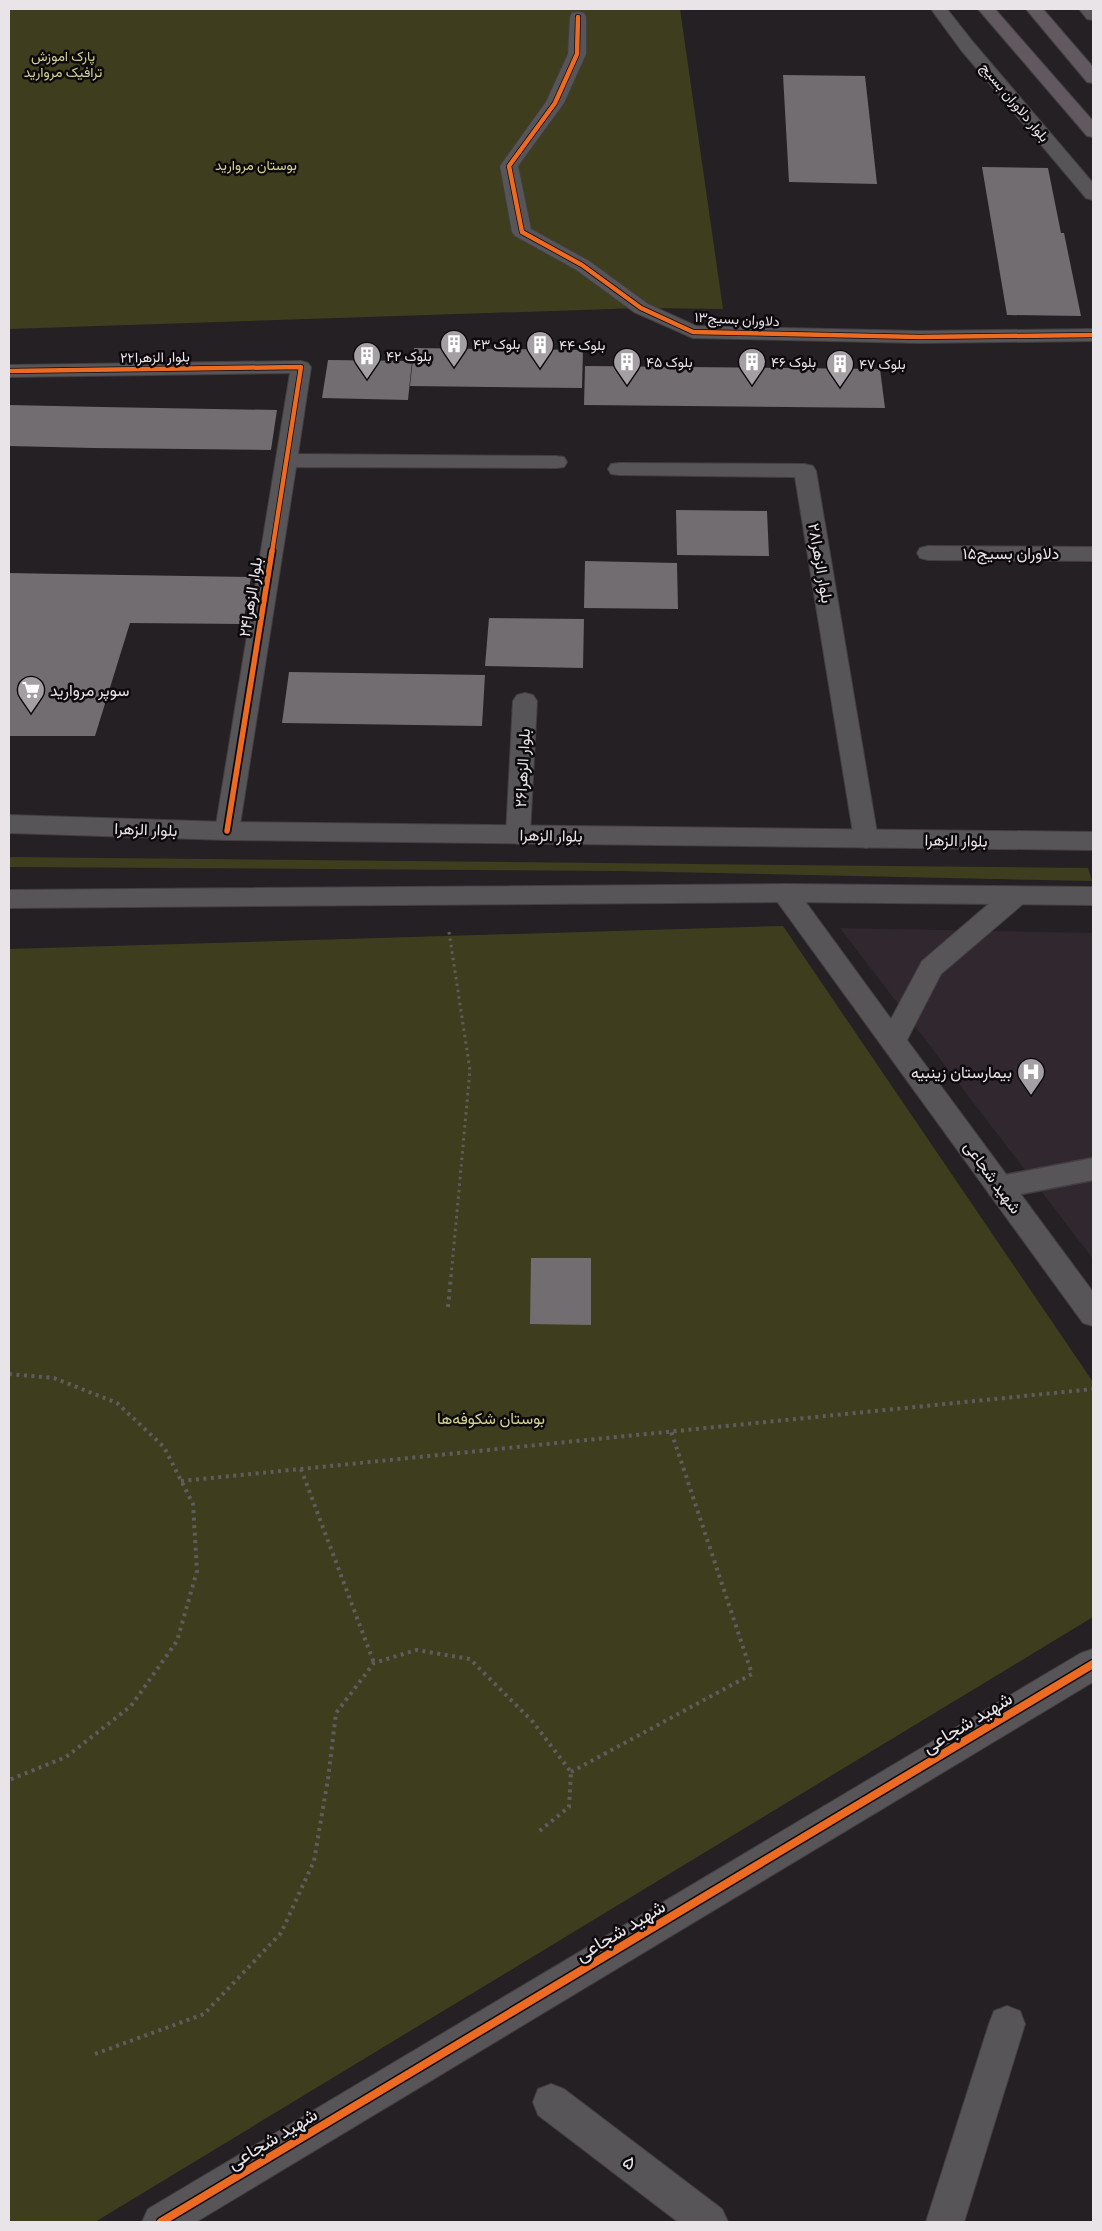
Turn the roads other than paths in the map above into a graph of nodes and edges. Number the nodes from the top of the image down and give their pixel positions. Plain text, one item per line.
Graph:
1 (939, 9) edge
2 (986, 9) edge
3 (1034, 9) edge
4 (1087, 9) edge
5 (1093, 15) edge
6 (578, 17) dead end
7 (1093, 78) edge
8 (1093, 132) edge
9 (1093, 194) edge
10 (1093, 336) edge
11 (301, 368) joint
12 (9, 371) edge
13 (286, 460) junction
14 (556, 462) dead end
15 (619, 469) dead end
16 (928, 553) dead end
17 (1093, 554) edge
18 (525, 701) dead end
19 (9, 824) edge
20 (227, 832) junction
21 (518, 835) junction
22 (866, 839) junction
23 (1093, 841) edge
24 (784, 893) junction
25 (1015, 896) junction
26 (1093, 896) edge
27 (9, 899) edge
28 (893, 1041) junction
29 (1093, 1170) edge
30 (1000, 1187) junction
31 (1093, 1314) edge
32 (1093, 1664) edge
33 (1007, 2024) dead end
34 (551, 2102) dead end
35 (161, 2222) edge
36 (709, 2222) edge
37 (945, 2222) edge

1 - 9 street, بلوار دلاوران بسیج
2 - 8 main road
3 - 7 main road
4 - 5 street
6 - 10 street, دلاوران بسیج۱۳
11 - 12 street, بلوار الزهرا۲۲
11 - 13 street, بلوار الزهرا۲۴
13 - 14 street
13 - 20 street, بلوار الزهرا۲۴
15 - 22 street, بلوار الزهرا۲۸
16 - 17 street, دلاوران بسیج۱۵
18 - 21 street, بلوار الزهرا۲۶
19 - 20 street, بلوار الزهرا
20 - 21 street, بلوار الزهرا
21 - 22 street, بلوار الزهرا
22 - 23 street, بلوار الزهرا
24 - 25 street
24 - 27 street
24 - 28 street, شهید شجاعی
25 - 26 street
25 - 28 street
28 - 30 street, شهید شجاعی
29 - 30 lane
30 - 31 street, شهید شجاعی
32 - 35 street, شهید شجاعی
33 - 37 street
34 - 36 street, ۵

